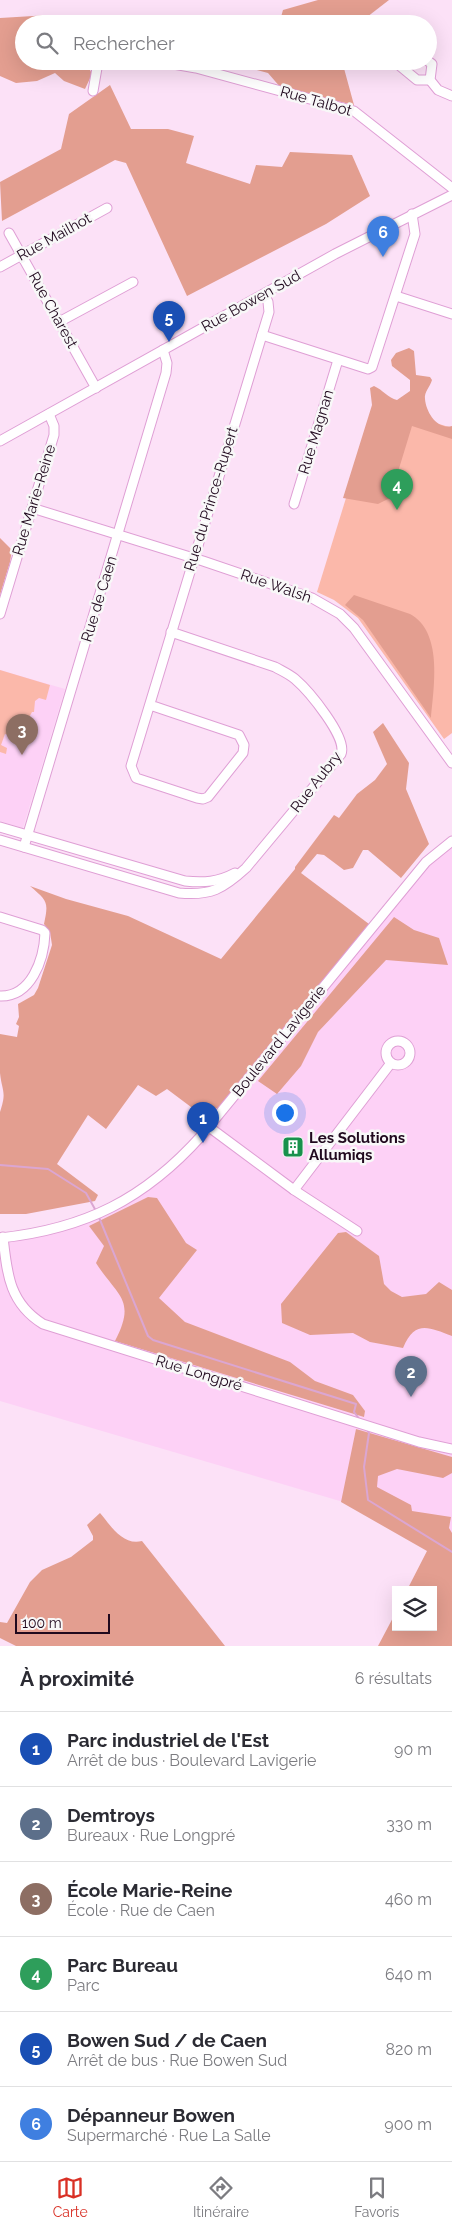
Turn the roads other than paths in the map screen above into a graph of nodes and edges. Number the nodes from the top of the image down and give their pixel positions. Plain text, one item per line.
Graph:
1 (97, 70) edge
2 (203, 70) edge
3 (405, 70) edge
4 (431, 70) edge
5 (430, 80) junction
6 (93, 91) dead end
7 (452, 96) edge
8 (452, 188) edge
9 (452, 195) edge
10 (107, 208) dead end
11 (412, 214) junction
12 (9, 233) dead end
13 (22, 254) junction
14 (0, 267) edge
15 (133, 282) dead end
16 (264, 294) junction
17 (396, 296) junction
18 (452, 314) edge
19 (59, 322) junction
20 (262, 335) junction
21 (163, 350) junction
22 (338, 360) junction
23 (96, 388) junction
24 (49, 414) junction
25 (0, 442) edge
26 (294, 504) dead end
27 (32, 508) junction
28 (118, 534) junction
29 (193, 558) junction
30 (0, 614) edge
31 (171, 632) junction
32 (150, 706) junction
33 (452, 762) edge
34 (0, 827) edge
35 (28, 835) junction
36 (0, 840) edge
37 (452, 842) edge
38 (24, 847) junction
39 (246, 868) junction
40 (0, 917) edge
41 (0, 996) edge
42 (391, 1063) dead end
43 (209, 1127) junction
44 (294, 1190) junction
45 (356, 1231) dead end
46 (2, 1238) edge
47 (452, 1449) edge

1 - 6 street
2 - 8 street, Rue Talbot
3 - 5 street
4 - 5 street
5 - 7 street
9 - 11 street, Rue Bowen Sud
10 - 13 street, Rue Mailhot
11 - 16 street, Rue Bowen Sud
11 - 17 street
12 - 13 street, Rue Charest
13 - 14 street, Rue Mailhot
13 - 19 street, Rue Charest
15 - 19 street
16 - 20 street, Rue du Prince-Rupert
16 - 21 street, Rue Bowen Sud
17 - 18 street
17 - 22 street
19 - 23 street, Rue Charest
20 - 22 street
20 - 29 street, Rue du Prince-Rupert
21 - 23 street, Rue Bowen Sud
21 - 28 street, Rue de Caen
22 - 26 street, Rue Magnan
23 - 24 street, Rue Bowen Sud
24 - 25 street, Rue Bowen Sud
24 - 27 street, Rue Marie-Reine
27 - 28 street, Rue Walsh
27 - 30 street, Rue Marie-Reine
28 - 29 street, Rue Walsh
28 - 35 street, Rue de Caen
29 - 31 street, Rue du Prince-Rupert
29 - 33 street, Rue Walsh
31 - 32 street, Rue du Prince-Rupert
31 - 39 street, Rue Aubry
32 - 32 street, Rue du Prince-Rupert
34 - 35 street, Rue Aubry
35 - 38 street, Rue de Caen
35 - 39 street, Rue Aubry
36 - 38 street, Rue Aubry
37 - 43 street, Boulevard Lavigerie
38 - 39 street, Rue Aubry
40 - 41 street
42 - 44 street
43 - 44 street
43 - 46 street, Boulevard Lavigerie
44 - 45 street
46 - 47 street, Rue Longpré

